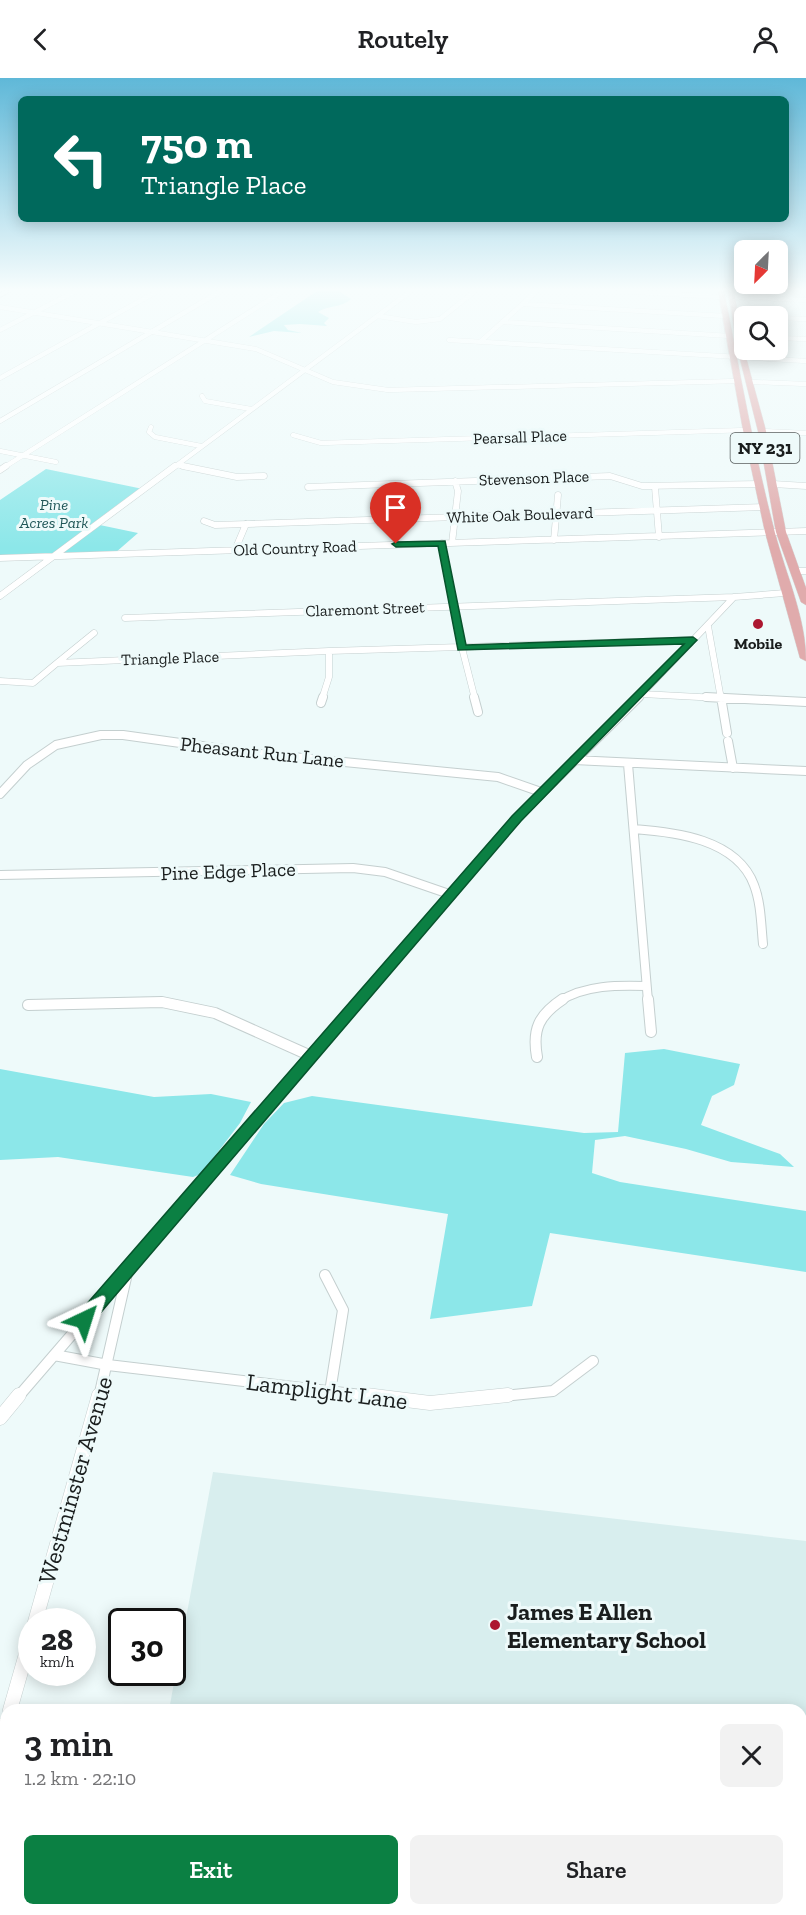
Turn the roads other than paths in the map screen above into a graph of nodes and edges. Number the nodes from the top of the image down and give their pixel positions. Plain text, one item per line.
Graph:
1 (76, 377) edge
2 (149, 377) edge
3 (296, 377) edge
4 (321, 377) edge
5 (737, 377) edge
6 (750, 377) edge
7 (738, 381) junction
8 (752, 382) junction
9 (806, 384) edge
10 (202, 396) dead end
11 (251, 410) junction
12 (0, 421) edge
13 (151, 427) dead end
14 (747, 430) junction
15 (762, 431) junction
16 (806, 433) edge
17 (293, 435) dead end
18 (201, 446) junction
19 (0, 451) edge
20 (23, 456) junction
21 (56, 462) dead end
22 (176, 465) junction
23 (0, 470) edge
24 (264, 476) dead end
25 (455, 481) junction
26 (759, 484) junction
27 (772, 484) junction
28 (806, 486) edge
29 (308, 487) dead end
30 (655, 487) junction
31 (558, 495) dead end
32 (764, 507) junction
33 (658, 510) junction
34 (558, 514) junction
35 (455, 517) junction
36 (204, 521) dead end
37 (246, 524) junction
38 (806, 531) edge
39 (770, 532) junction
40 (781, 532) junction
41 (658, 537) junction
42 (554, 540) junction
43 (442, 543) junction
44 (452, 543) junction
45 (235, 550) junction
46 (54, 556) junction
47 (0, 558) edge
48 (801, 571) edge
49 (785, 593) junction
50 (0, 596) edge
51 (734, 597) junction
52 (806, 602) edge
53 (453, 606) junction
54 (125, 618) dead end
55 (708, 626) junction
56 (94, 633) dead end
57 (693, 640) junction
58 (462, 648) junction
59 (329, 651) junction
60 (806, 658) edge
61 (57, 663) junction
62 (0, 681) edge
63 (642, 694) junction
64 (721, 699) junction
65 (806, 702) edge
66 (321, 704) dead end
67 (478, 712) dead end
68 (574, 760) junction
69 (628, 764) junction
70 (733, 768) junction
71 (806, 771) edge
72 (541, 792) junction
73 (0, 794) edge
74 (634, 829) junction
75 (0, 875) edge
76 (452, 895) junction
77 (763, 944) dead end
78 (646, 986) junction
79 (28, 1005) dead end
80 (651, 1032) dead end
81 (311, 1056) junction
82 (537, 1057) dead end
83 (129, 1267) junction
84 (325, 1275) dead end
85 (54, 1355) junction
86 (593, 1362) dead end
87 (108, 1365) junction
88 (330, 1392) junction
89 (0, 1418) edge
90 (39, 1608) edge
91 (18, 1682) edge
92 (12, 1704) edge

1 - 12 street
2 - 20 street
3 - 11 street
4 - 7 street
5 - 7 main road, NY 231
6 - 8 main road, NY 231
7 - 14 main road, NY 231
8 - 9 street
8 - 15 main road, NY 231
10 - 11 street
11 - 18 street
13 - 18 street
14 - 17 street, Pearsall Place
14 - 26 main road, NY 231
15 - 16 street
15 - 27 main road, NY 231
18 - 22 street
19 - 20 street
20 - 21 street
20 - 23 street
22 - 24 street
22 - 46 street
25 - 29 street, Stevenson Place
25 - 30 street, Stevenson Place
25 - 35 street
26 - 30 street, Stevenson Place
26 - 32 main road, NY 231
27 - 28 street
27 - 40 main road, NY 231
30 - 33 street
31 - 34 street
32 - 33 street, White Oak Boulevard
32 - 39 main road, NY 231
33 - 34 street, White Oak Boulevard
33 - 41 street
34 - 35 street, White Oak Boulevard
34 - 42 street
35 - 37 street, White Oak Boulevard
35 - 44 street
36 - 37 street, White Oak Boulevard
37 - 45 street
38 - 40 street, Old Country Road
39 - 40 street, Old Country Road
39 - 41 street, Old Country Road
39 - 49 main road, NY 231
40 - 48 main road, NY 231
41 - 42 street, Old Country Road
42 - 44 street, Old Country Road
43 - 44 street, Old Country Road
43 - 45 street, Old Country Road
43 - 53 street
45 - 46 street, Old Country Road
46 - 47 street, Old Country Road
46 - 50 street
48 - 52 main road, NY 231
49 - 51 street, Claremont Street
49 - 60 main road, NY 231
51 - 53 street, Claremont Street
51 - 55 street
53 - 54 street, Claremont Street
53 - 58 street
55 - 57 street
55 - 64 street
56 - 61 street
57 - 58 street, Triangle Place
57 - 63 street
58 - 59 street, Triangle Place
58 - 67 street
59 - 61 street, Triangle Place
59 - 66 street
61 - 62 street
63 - 64 street
63 - 68 street
64 - 65 street
64 - 70 street
68 - 69 street
68 - 72 street
69 - 70 street
69 - 74 street
70 - 71 street
72 - 73 street, Pheasant Run Lane
72 - 76 street
74 - 77 street
74 - 78 street
75 - 76 street, Pine Edge Place
76 - 81 street
78 - 80 street
78 - 82 street
79 - 81 street
81 - 83 street
83 - 85 street
83 - 87 street, Westminster Avenue
84 - 88 street
85 - 87 street, Lamplight Lane
85 - 89 street
86 - 88 street, Lamplight Lane
87 - 88 street, Lamplight Lane
87 - 90 street, Westminster Avenue
91 - 92 street

